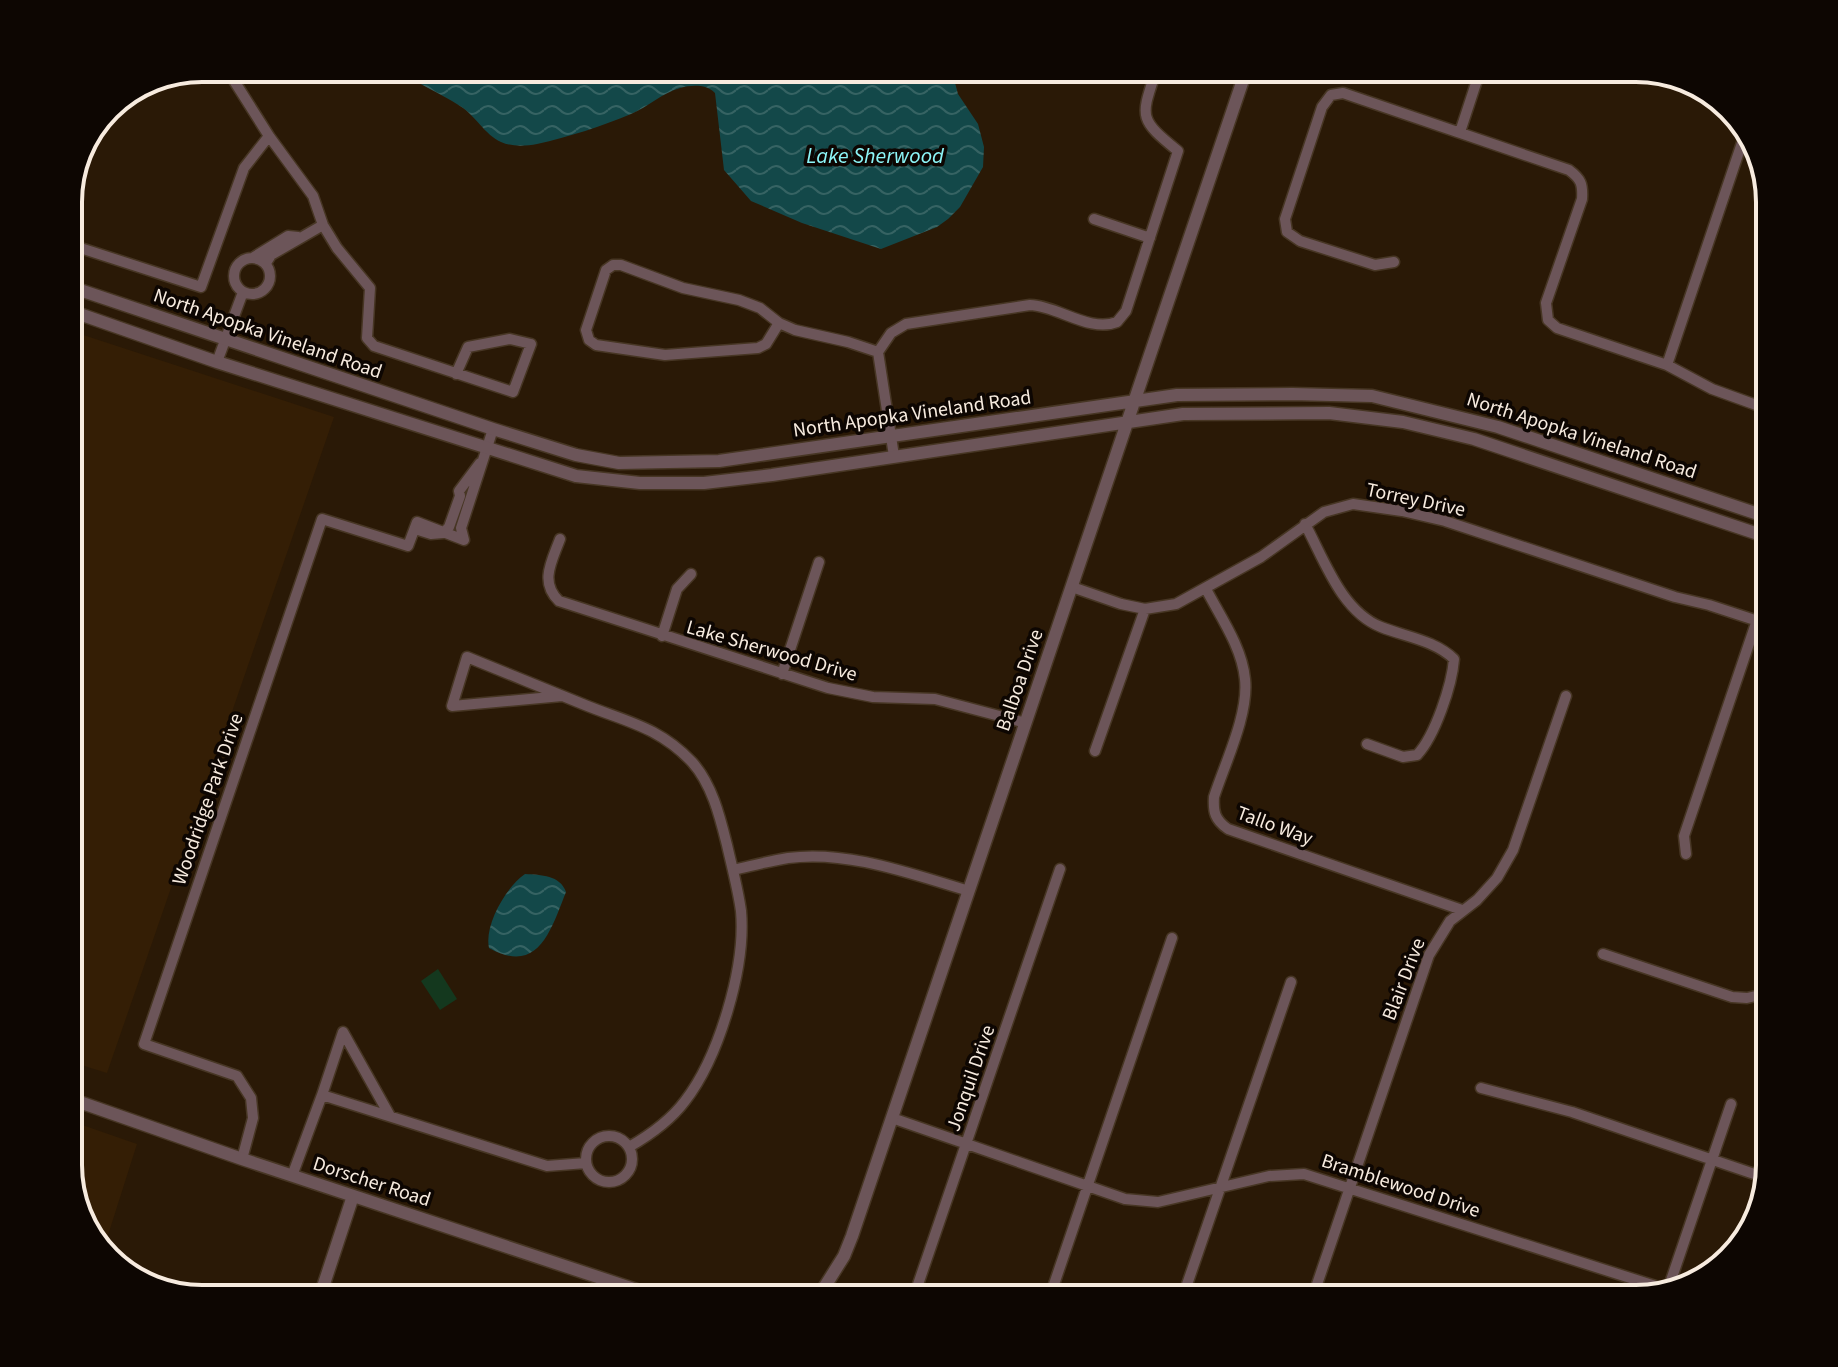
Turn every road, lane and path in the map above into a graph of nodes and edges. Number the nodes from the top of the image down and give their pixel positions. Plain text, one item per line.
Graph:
1 (235, 82) edge
2 (1152, 82) edge
3 (1242, 82) edge
4 (1476, 82) edge
5 (1460, 132) junction
6 (269, 136) junction
7 (1741, 145) edge
8 (1094, 219) dead end
9 (323, 225) junction
10 (300, 237) junction
11 (1150, 238) junction
12 (82, 249) edge
13 (254, 257) junction
14 (1394, 262) dead end
15 (266, 263) junction
16 (82, 291) edge
17 (243, 292) junction
18 (82, 315) edge
19 (779, 323) junction
20 (225, 339) junction
21 (878, 352) junction
22 (217, 362) junction
23 (1667, 365) junction
24 (456, 374) junction
25 (1135, 401) junction
26 (1756, 405) edge
27 (1128, 421) junction
28 (493, 429) junction
29 (889, 437) junction
30 (486, 448) junction
31 (894, 456) junction
32 (480, 463) junction
33 (1756, 513) edge
34 (1305, 524) junction
35 (443, 533) junction
36 (1756, 533) edge
37 (560, 539) dead end
38 (819, 562) dead end
39 (691, 574) dead end
40 (1072, 587) junction
41 (1206, 589) junction
42 (1145, 609) junction
43 (1756, 620) edge
44 (1756, 623) edge
45 (662, 636) junction
46 (782, 674) junction
47 (562, 696) junction
48 (1566, 696) dead end
49 (1026, 723) junction
50 (1367, 744) dead end
51 (1095, 751) dead end
52 (1686, 854) dead end
53 (1060, 869) dead end
54 (733, 870) junction
55 (969, 891) junction
56 (1462, 910) junction
57 (1172, 938) dead end
58 (1603, 954) dead end
59 (1291, 982) dead end
60 (1756, 996) edge
61 (1481, 1088) dead end
62 (322, 1095) junction
63 (82, 1103) edge
64 (1731, 1104) dead end
65 (390, 1116) junction
66 (892, 1118) junction
67 (966, 1144) junction
68 (629, 1147) junction
69 (242, 1159) junction
70 (1712, 1160) junction
71 (586, 1163) junction
72 (1755, 1174) edge
73 (292, 1176) junction
74 (1088, 1186) junction
75 (1350, 1187) junction
76 (1218, 1189) junction
77 (353, 1196) junction
78 (1672, 1280) edge
79 (324, 1283) edge
80 (1647, 1284) edge
81 (620, 1285) edge
82 (826, 1285) edge
83 (918, 1285) edge
84 (1054, 1285) edge
85 (1187, 1285) edge
86 (1317, 1285) edge

1 - 6 street
2 - 11 street
3 - 25 street, Balboa Drive
4 - 5 street
5 - 14 street
5 - 23 street
6 - 9 street
6 - 12 street
7 - 23 street
8 - 11 street
9 - 10 street
9 - 24 street
10 - 13 street
10 - 15 street
11 - 21 street
13 - 15 street
13 - 17 street
15 - 17 street
16 - 20 street, North Apopka Vineland Road
17 - 20 street
18 - 22 street, North Apopka Vineland Road
19 - 19 street
19 - 21 street
20 - 22 street
20 - 28 street, North Apopka Vineland Road
21 - 29 street
22 - 30 street, North Apopka Vineland Road
23 - 26 street
24 - 24 street
25 - 27 street, Balboa Drive
25 - 29 street, North Apopka Vineland Road
25 - 33 street, North Apopka Vineland Road
27 - 31 street, North Apopka Vineland Road
27 - 36 street, North Apopka Vineland Road
27 - 40 street, Balboa Drive
28 - 29 street, North Apopka Vineland Road
28 - 30 street, Woodridge Park Drive
29 - 31 street
30 - 31 street, North Apopka Vineland Road
30 - 32 street, Woodridge Park Drive
32 - 35 street, Woodridge Park Drive
32 - 35 street, Woodridge Park Drive
34 - 41 street, Torrey Drive
34 - 43 street, Torrey Drive
34 - 50 street
35 - 69 street, Woodridge Park Drive
37 - 45 street, Lake Sherwood Drive
38 - 46 street
39 - 45 street
40 - 42 street, Torrey Drive
40 - 49 street, Balboa Drive
41 - 42 street, Torrey Drive
41 - 56 street, Tallo Way
42 - 51 street
44 - 52 street
45 - 46 street, Lake Sherwood Drive
46 - 49 street, Lake Sherwood Drive
47 - 47 street
47 - 54 street
48 - 56 street, Blair Drive
49 - 55 street, Balboa Drive
53 - 67 street, Jonquil Drive
54 - 55 street
54 - 68 street
55 - 66 street, Balboa Drive
56 - 75 street, Blair Drive
57 - 74 street
58 - 60 street
59 - 76 street
61 - 70 street
62 - 65 street
62 - 65 street
62 - 73 street
63 - 69 street, Dorscher Road
64 - 70 street
65 - 71 street
66 - 67 street, Bramblewood Drive
66 - 82 street, Balboa Drive
67 - 74 street, Bramblewood Drive
67 - 83 street, Jonquil Drive
68 - 71 street
68 - 71 street
69 - 73 street, Dorscher Road
70 - 72 street
70 - 78 street
73 - 77 street, Dorscher Road
74 - 76 street, Bramblewood Drive
74 - 84 street
75 - 76 street, Bramblewood Drive
75 - 80 street, Bramblewood Drive
75 - 86 street, Blair Drive
76 - 85 street
77 - 79 street
77 - 81 street, Dorscher Road

